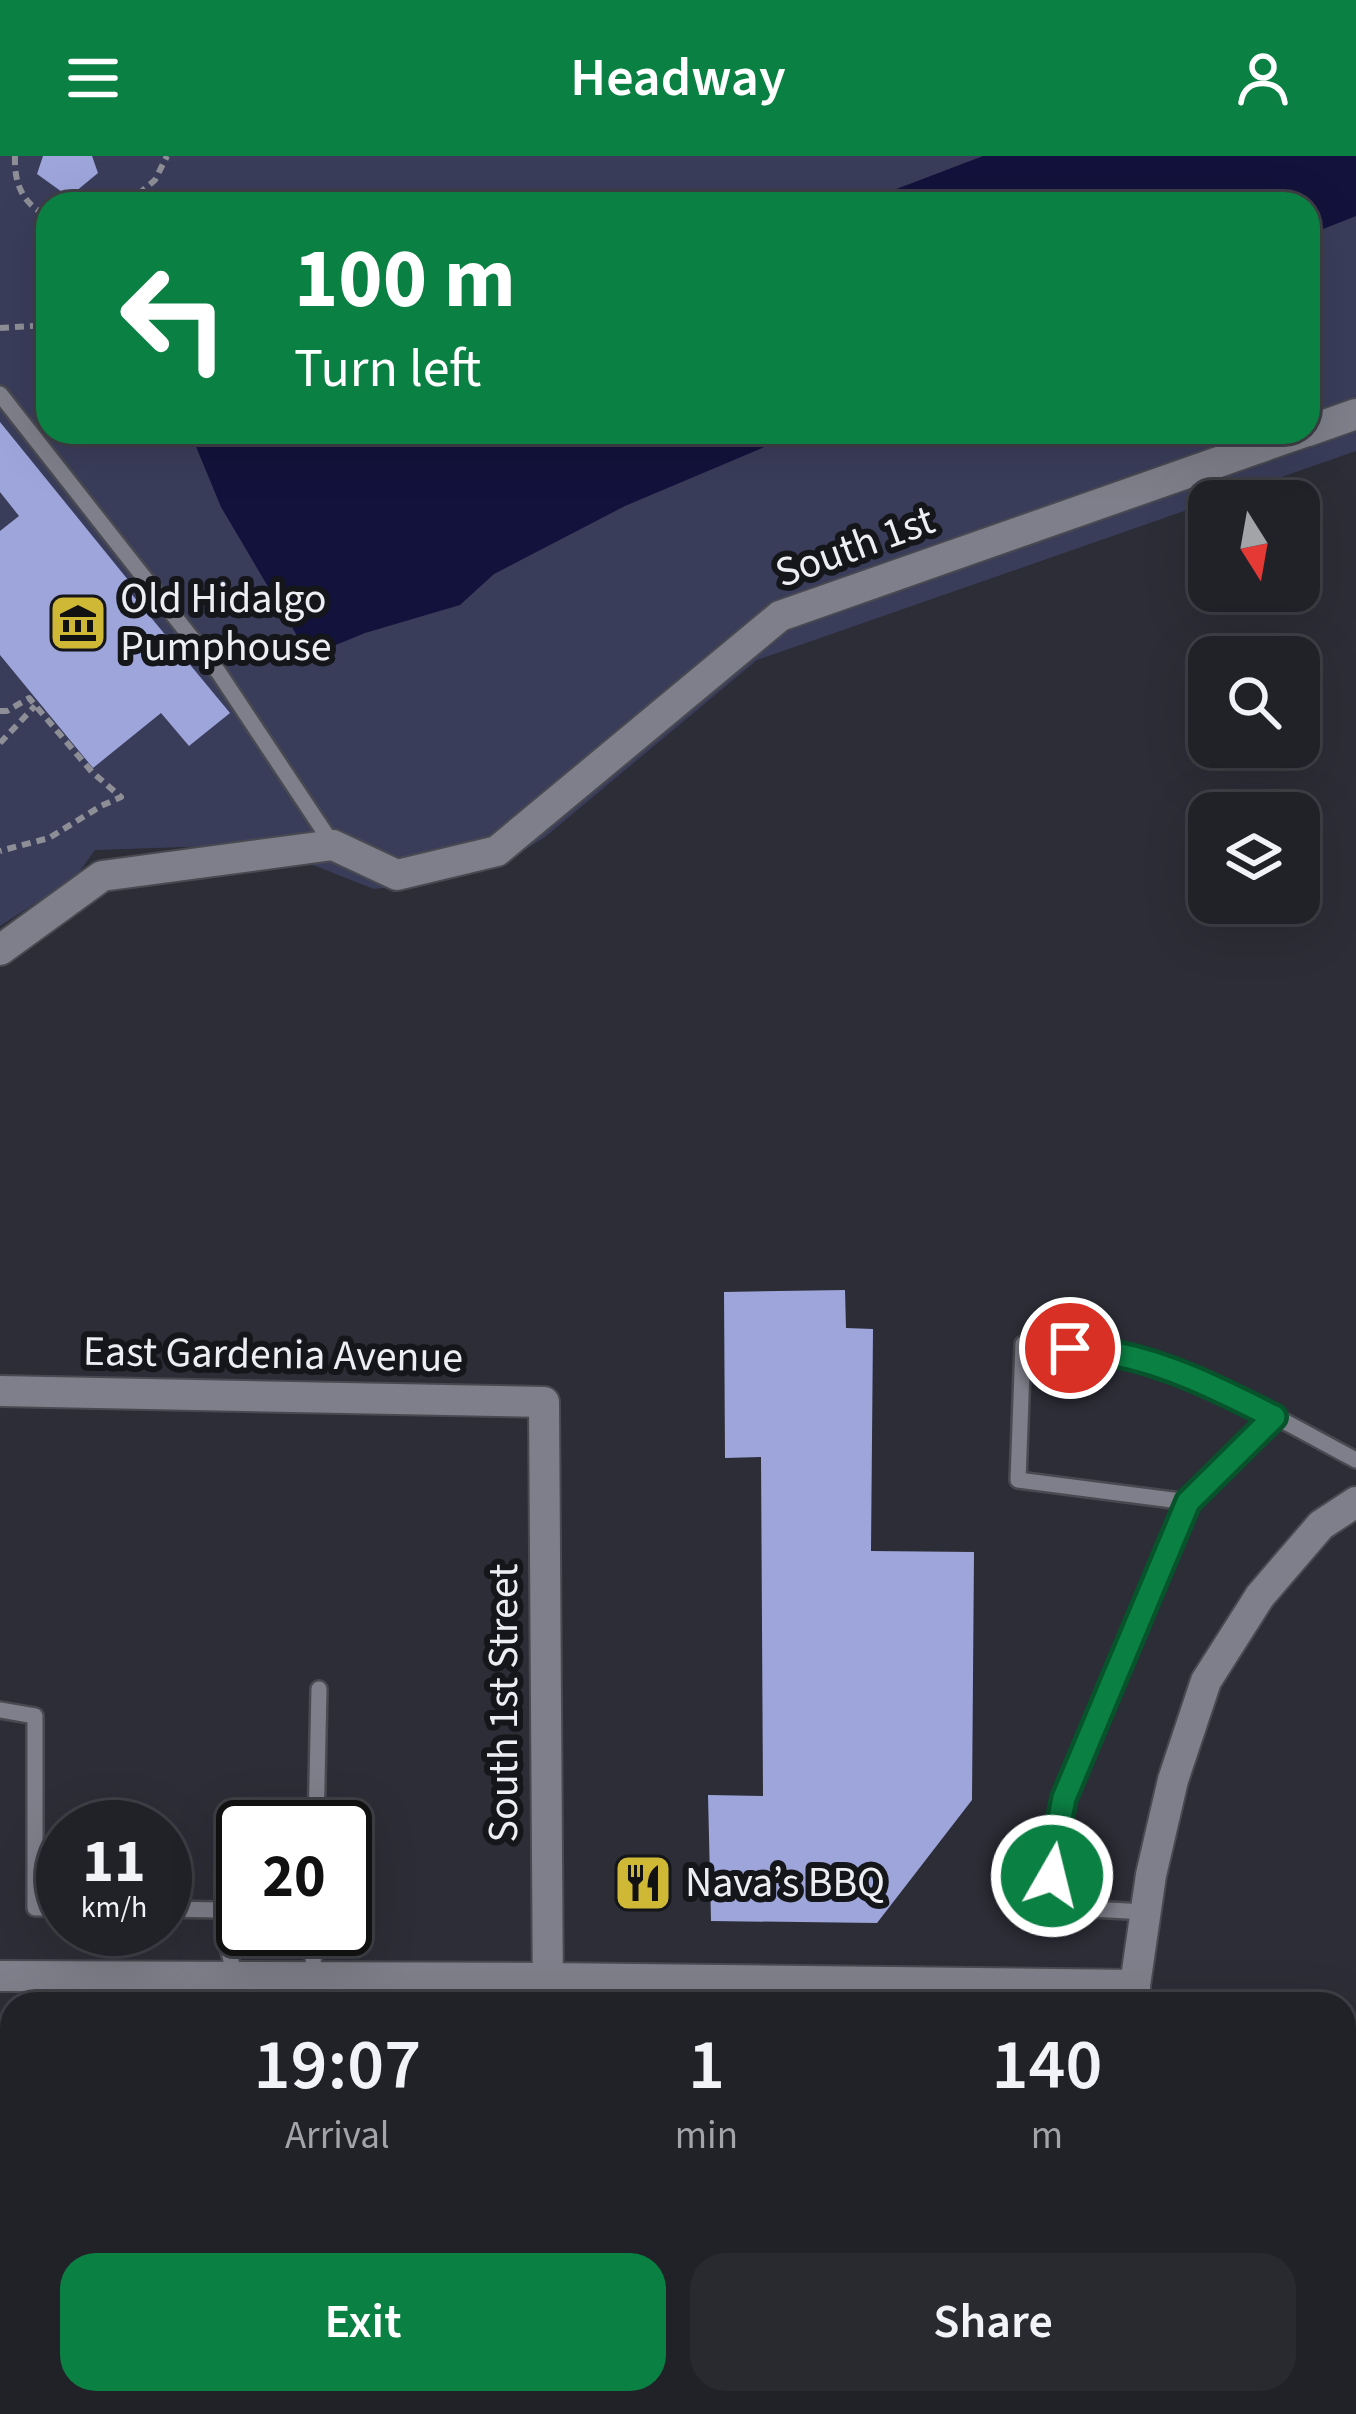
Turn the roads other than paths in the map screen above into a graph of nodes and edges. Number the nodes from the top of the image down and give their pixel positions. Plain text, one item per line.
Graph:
1 (0, 394) edge
2 (1356, 414) edge
3 (1320, 426) edge
4 (36, 440) edge
5 (39, 444) edge
6 (1269, 444) edge
7 (333, 845) junction
8 (0, 950) edge
9 (0, 1391) edge
10 (544, 1402) joint
11 (1274, 1417) junction
12 (1356, 1460) edge
13 (1188, 1502) junction
14 (1356, 1502) edge
15 (319, 1689) dead end
16 (0, 1710) edge
17 (317, 1800) edge
18 (36, 1908) edge
19 (192, 1909) edge
20 (1145, 1912) junction
21 (313, 1956) edge
22 (0, 1976) edge
23 (234, 1976) junction
24 (313, 1976) junction
25 (548, 1991) edge
26 (695, 1992) edge
27 (1135, 1992) edge

1 - 4 lane
2 - 3 street, South 1st
5 - 7 lane
6 - 7 street, South 1st
7 - 8 street
9 - 10 street, East Gardenia Avenue
10 - 25 street, South 1st Street
11 - 12 lane
11 - 13 lane
11 - 13 lane
13 - 20 lane
14 - 20 street
15 - 17 lane
16 - 18 lane
19 - 23 lane
20 - 27 street
21 - 24 lane
22 - 23 street
23 - 24 street
24 - 25 street
25 - 26 street

